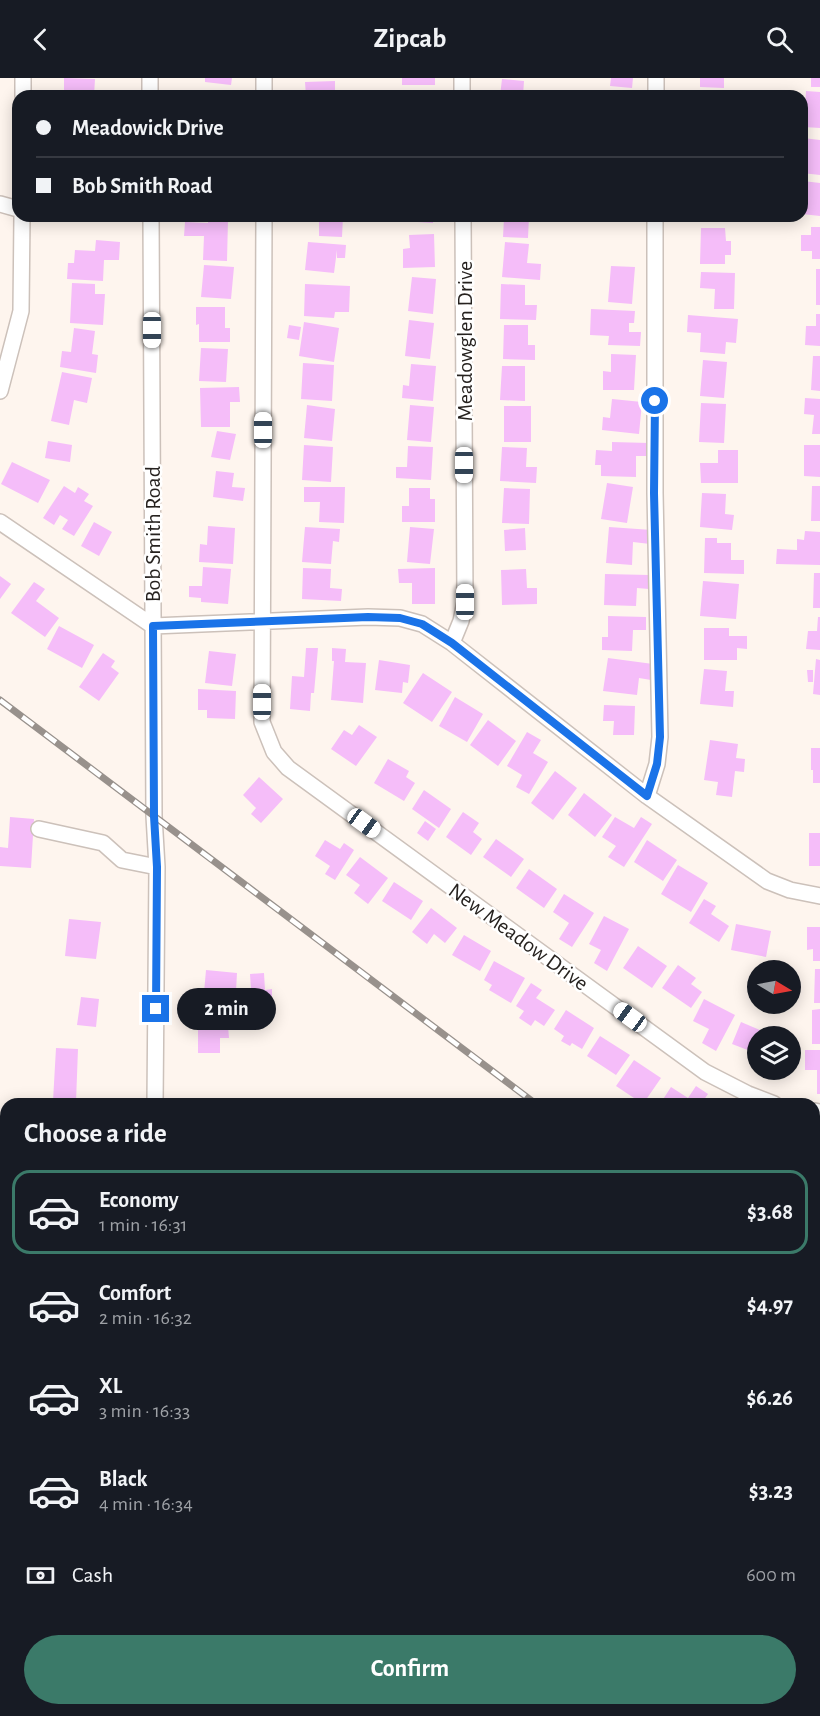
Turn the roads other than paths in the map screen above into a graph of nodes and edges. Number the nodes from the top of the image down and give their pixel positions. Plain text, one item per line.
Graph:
1 (22, 222) edge
2 (151, 222) edge
3 (264, 222) edge
4 (463, 222) edge
5 (655, 222) edge
6 (0, 392) edge
7 (0, 522) edge
8 (263, 620) junction
9 (153, 626) junction
10 (452, 643) junction
11 (647, 796) junction
12 (39, 829) dead end
13 (157, 867) junction
14 (820, 896) edge
15 (155, 1098) edge
16 (758, 1098) edge

1 - 6 street
2 - 9 street, Bob Smith Road
3 - 8 street
4 - 10 street, Meadowglen Drive
5 - 11 street
7 - 9 street
8 - 9 street
8 - 10 street
8 - 16 street, New Meadow Drive
9 - 13 street, Bob Smith Road
10 - 11 street
11 - 14 street
12 - 13 street
13 - 15 street, Bob Smith Road

